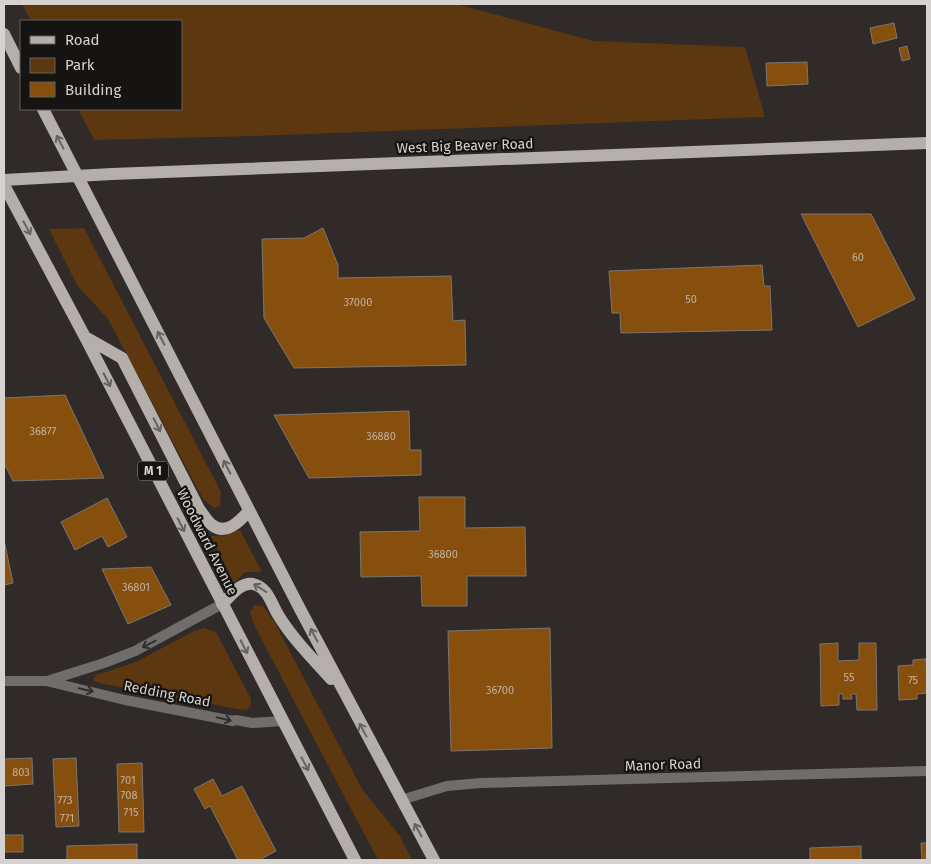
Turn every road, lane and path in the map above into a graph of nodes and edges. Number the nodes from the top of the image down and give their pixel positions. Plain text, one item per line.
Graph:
1 (4, 34) edge
2 (20, 66) edge
3 (44, 110) edge
4 (927, 143) edge
5 (78, 176) junction
6 (4, 180) edge
7 (4, 185) edge
8 (84, 337) junction
9 (249, 511) junction
10 (222, 604) junction
11 (4, 681) edge
12 (46, 681) junction
13 (344, 694) junction
14 (283, 721) junction
15 (927, 771) edge
16 (401, 800) junction
17 (355, 860) edge
18 (434, 860) edge

1 - 2 main road
5 -> 3 main road
4 - 5 main road, West Big Beaver Road
5 - 6 main road, West Big Beaver Road
9 -> 5 main road
7 -> 8 main road, Woodward Avenue / M 1
8 -> 9 main road
8 -> 10 main road, Woodward Avenue / M 1
13 -> 9 main road
10 -> 12 street, Redding Road
13 -> 10 main road
10 -> 14 main road, Woodward Avenue / M 1
11 - 12 street, Redding Road
12 -> 14 street, Redding Road
16 -> 13 main road
14 -> 17 main road, Woodward Avenue / M 1
15 - 16 street, Manor Road
18 -> 16 main road

